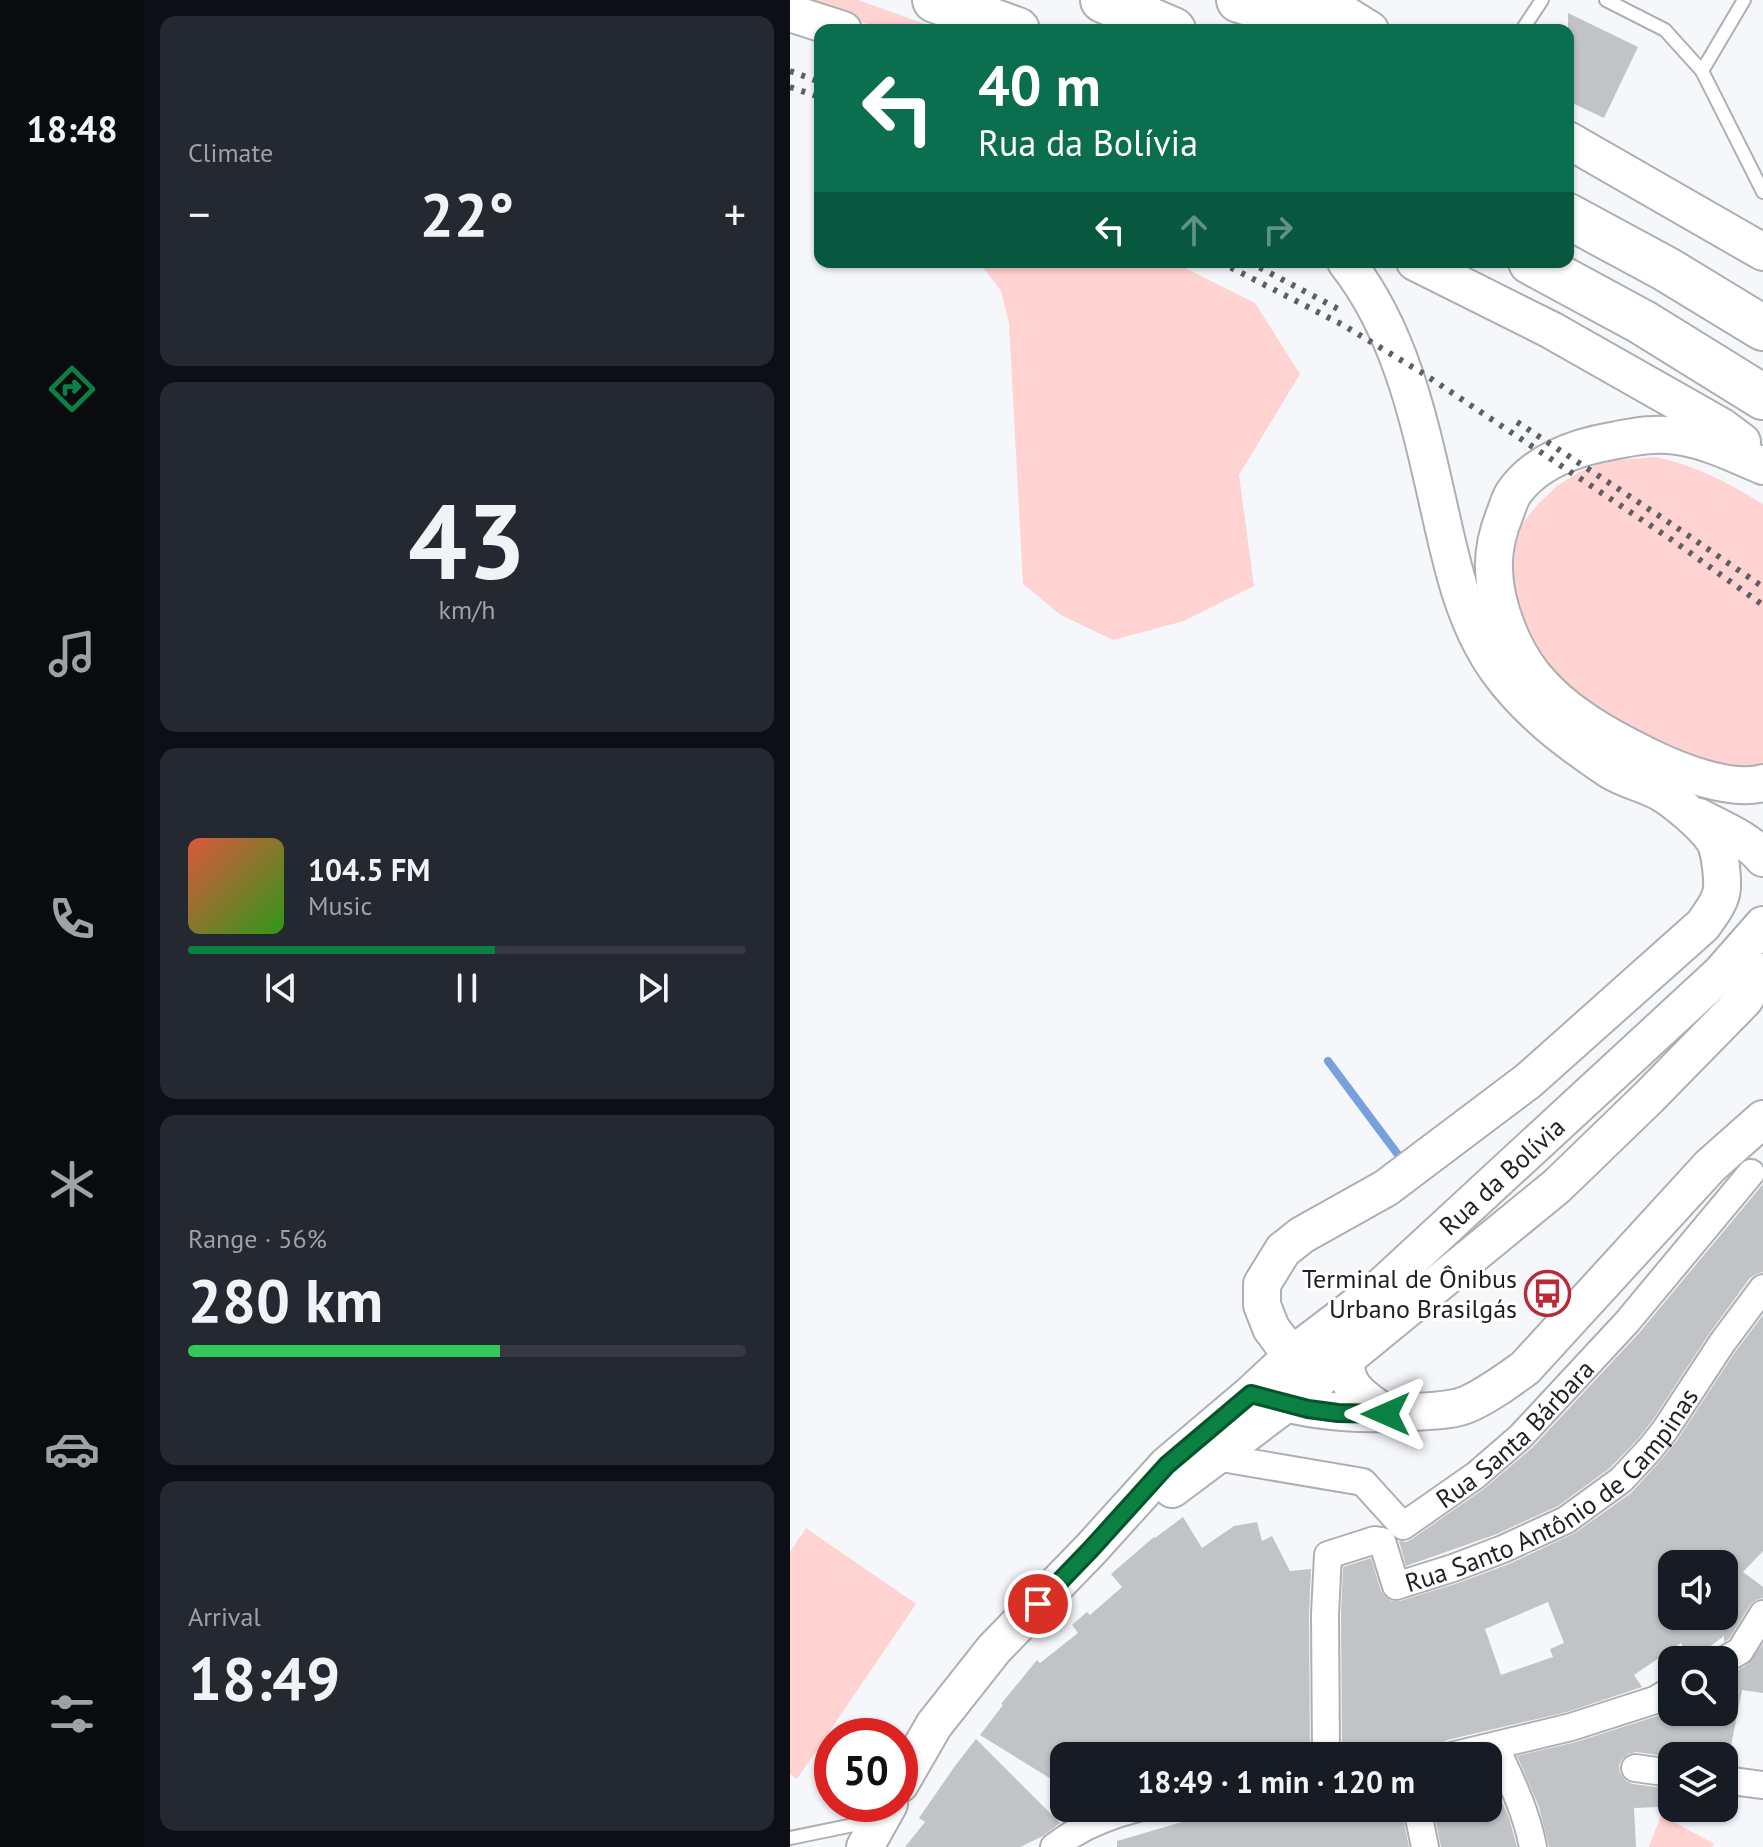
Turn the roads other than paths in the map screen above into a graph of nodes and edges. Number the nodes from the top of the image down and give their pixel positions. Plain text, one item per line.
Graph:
1 (935, 0) edge
2 (1103, 0) edge
3 (1239, 0) edge
4 (1542, 0) edge
5 (1606, 0) edge
6 (1744, 0) edge
7 (1335, 10) edge
8 (790, 13) edge
9 (824, 24) edge
10 (1001, 24) edge
11 (1159, 24) edge
12 (1360, 24) edge
13 (1526, 24) edge
14 (1702, 71) junction
15 (1574, 143) edge
16 (1763, 192) edge
17 (1574, 219) edge
18 (1763, 252) edge
19 (1350, 268) edge
20 (1427, 268) edge
21 (1542, 268) edge
22 (1763, 328) edge
23 (1763, 397) edge
24 (1763, 457) edge
25 (1763, 466) edge
26 (1760, 787) edge
27 (1680, 807) junction
28 (1763, 858) edge
29 (1763, 925) edge
30 (1763, 972) edge
31 (1763, 1119) edge
32 (1751, 1173) dead end
33 (1763, 1288) edge
34 (1297, 1351) junction
35 (1347, 1358) junction
36 (1251, 1394) junction
37 (1285, 1404) junction
38 (1386, 1414) junction
39 (1216, 1457) junction
40 (1091, 1549) junction
41 (1763, 1614) edge
42 (1738, 1652) edge
43 (1658, 1698) edge
44 (1326, 1742) edge
45 (1502, 1744) edge
46 (918, 1753) edge
47 (1502, 1761) edge
48 (1635, 1768) dead end
49 (1658, 1771) edge
50 (1738, 1782) edge
51 (1763, 1785) edge
52 (1096, 1822) edge
53 (1420, 1822) edge
54 (878, 1824) edge
55 (797, 1840) edge
56 (1054, 1847) edge
57 (1425, 1847) edge
58 (1533, 1847) edge

1 - 10 highway
2 - 11 highway
3 - 7 highway
4 - 13 lane
5 - 14 lane
6 - 14 lane
7 - 12 main road
8 - 9 main road
14 - 16 lane
15 - 18 main road
17 - 22 highway
19 - 27 main road
20 - 24 main road
21 - 23 highway
25 - 26 main road
27 - 28 main road
27 - 34 main road
29 - 34 main road, Rua da Bolívia
30 - 35 main road, Rua da Bolívia
31 - 38 main road
32 - 39 street, Rua Santa Bárbara
33 - 44 street, Rua Santo Antônio de Campinas
34 - 35 main road
34 - 36 main road, Rua da Bolívia
35 - 37 main road, Rua da Bolívia
35 - 38 main road
36 - 37 main road
36 - 40 main road, Rua da Bolívia
37 - 38 main road
37 - 39 main road, Rua da Bolívia
39 - 40 main road, Rua da Bolívia
40 - 46 main road, Rua da Bolívia
41 - 42 street
43 - 45 street
47 - 58 street
48 - 49 street
50 - 51 street
52 - 56 street
53 - 57 street
54 - 55 lane

